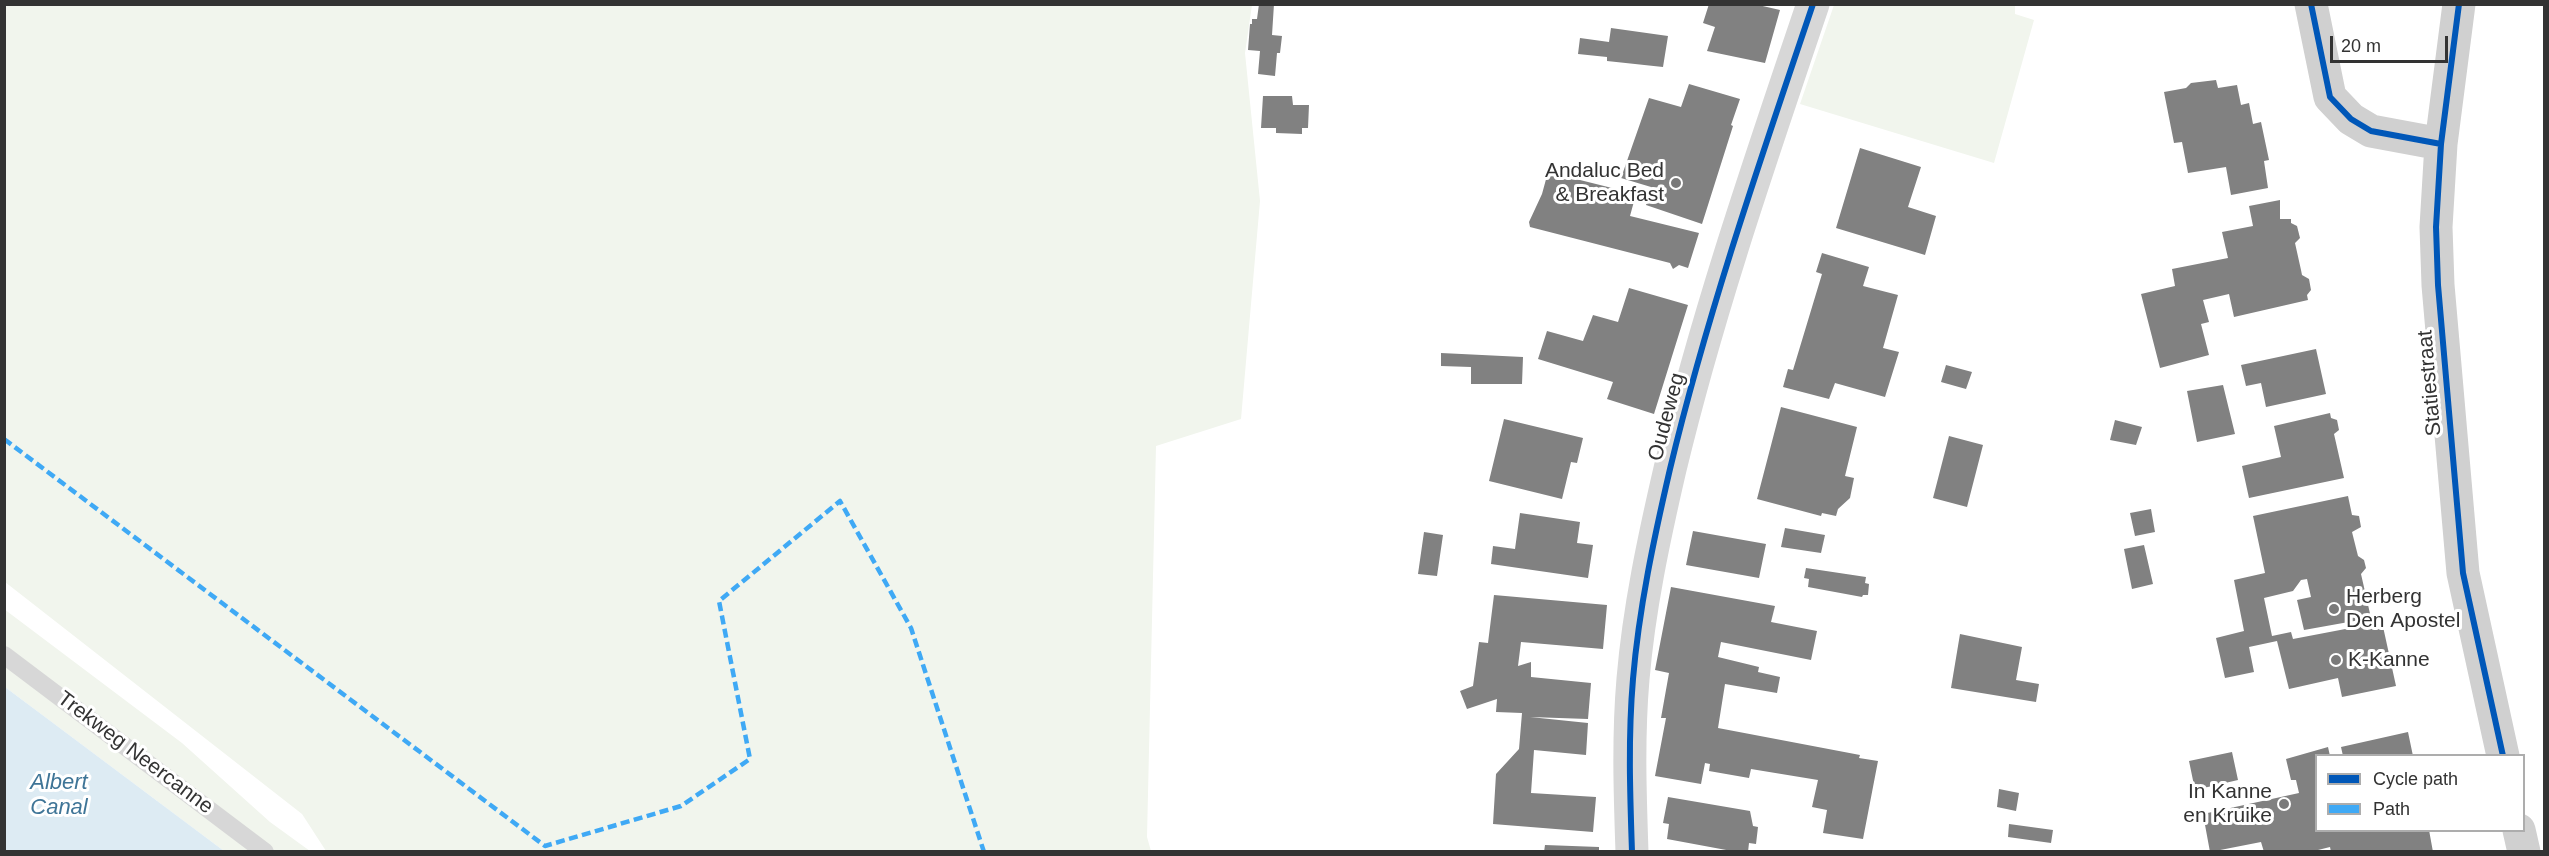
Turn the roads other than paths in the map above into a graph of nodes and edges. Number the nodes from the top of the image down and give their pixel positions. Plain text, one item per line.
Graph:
1 (1813, 4) edge
2 (2311, 4) edge
3 (2459, 4) edge
4 (2441, 144) junction
5 (4, 655) edge
6 (2503, 754) edge
7 (2519, 832) edge
8 (265, 852) edge
9 (1632, 852) edge
10 (2524, 852) edge

1 - 9 street, Oudeweg
2 - 4 main road
3 - 4 main road, Statiestraat
4 - 6 main road, Statiestraat
5 - 8 lane, Trekweg Neercanne
7 - 10 main road

